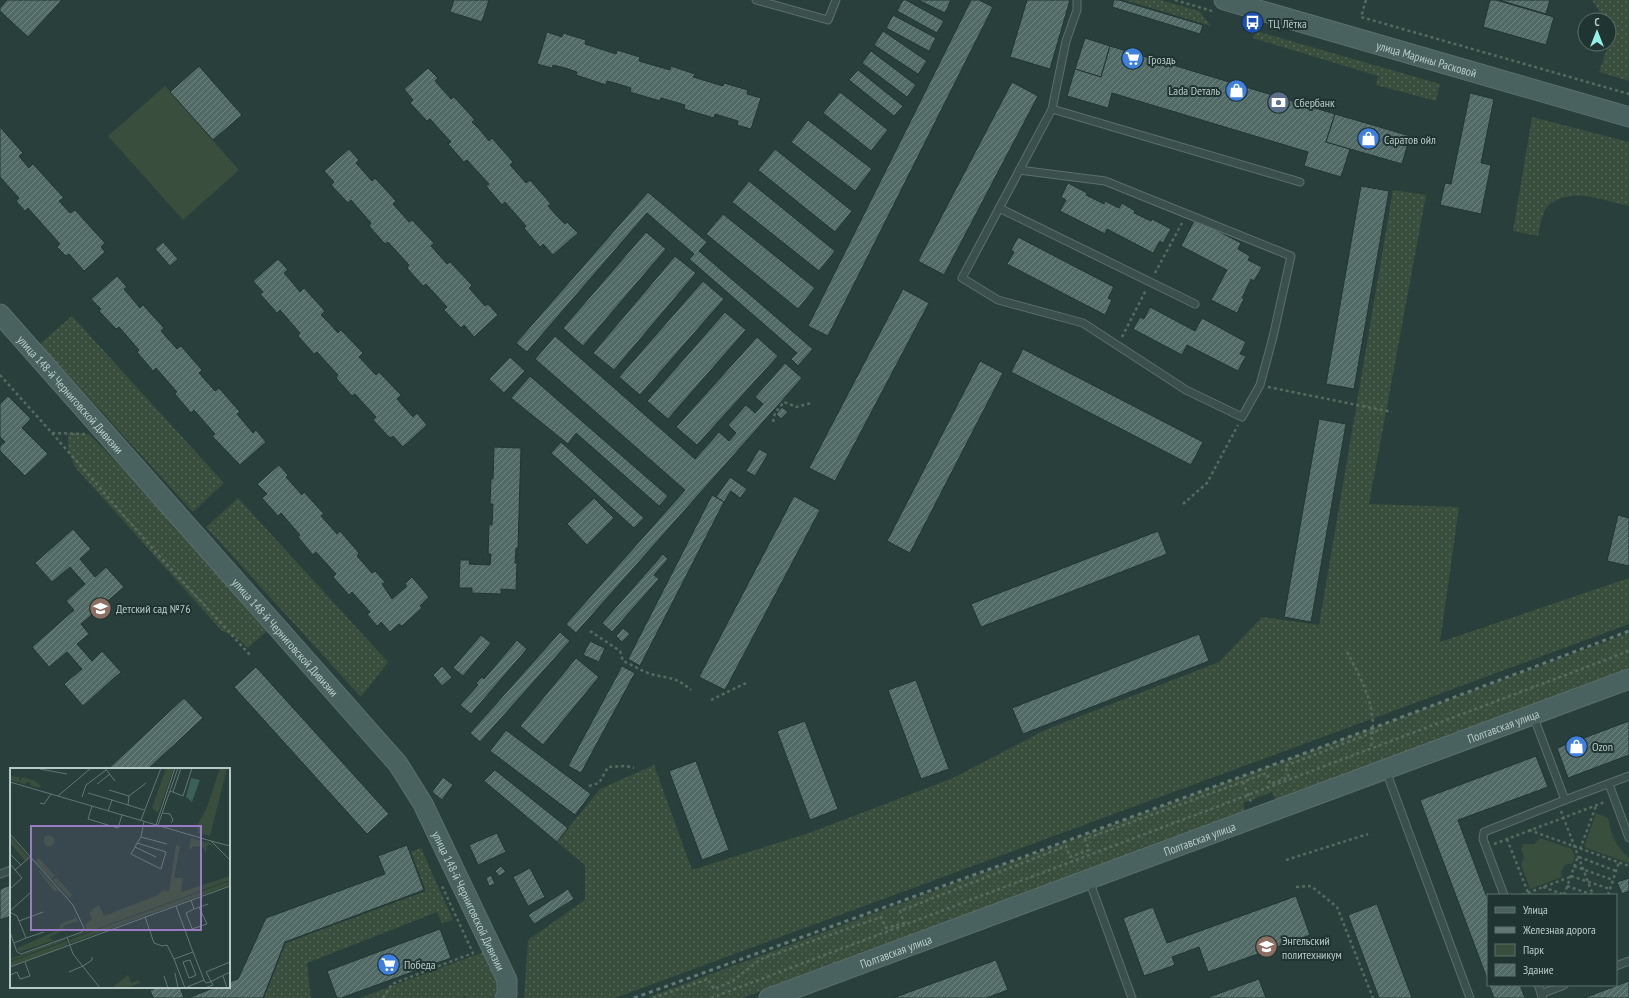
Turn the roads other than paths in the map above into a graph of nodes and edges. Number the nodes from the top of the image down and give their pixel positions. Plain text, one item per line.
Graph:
1 (756, 0) edge
2 (836, 0) edge
3 (1077, 0) edge
4 (1224, 0) edge
5 (1052, 109) junction
6 (1629, 116) edge
7 (1019, 170) junction
8 (1300, 182) dead end
9 (999, 208) junction
10 (1195, 304) dead end
11 (0, 314) edge
12 (1629, 679) edge
13 (1533, 714) junction
14 (1386, 768) junction
15 (1629, 776) edge
16 (1609, 784) junction
17 (1562, 802) junction
18 (1629, 838) edge
19 (10, 870) edge
20 (0, 874) edge
21 (1089, 880) junction
22 (1504, 894) edge
23 (1629, 961) edge
24 (1617, 966) edge
25 (1538, 986) edge
26 (1562, 986) edge
27 (1542, 996) edge
28 (505, 998) edge
29 (769, 998) edge
30 (1132, 998) edge
31 (1470, 998) edge

1 - 2 lane
3 - 5 lane
4 - 6 street, улица Марины Расковой
5 - 7 lane
5 - 8 lane
7 - 9 lane
7 - 9 lane
9 - 10 lane
11 - 28 street, улица 148-й Черниговской Дивизии
12 - 13 street, Полтавская улица
13 - 14 street, Полтавская улица
13 - 17 lane
14 - 21 street, Полтавская улица
14 - 31 lane
15 - 16 lane
16 - 17 lane
16 - 18 lane
17 - 22 lane
19 - 20 lane
21 - 29 street, Полтавская улица
21 - 30 lane
23 - 24 lane
25 - 27 lane
26 - 27 lane

